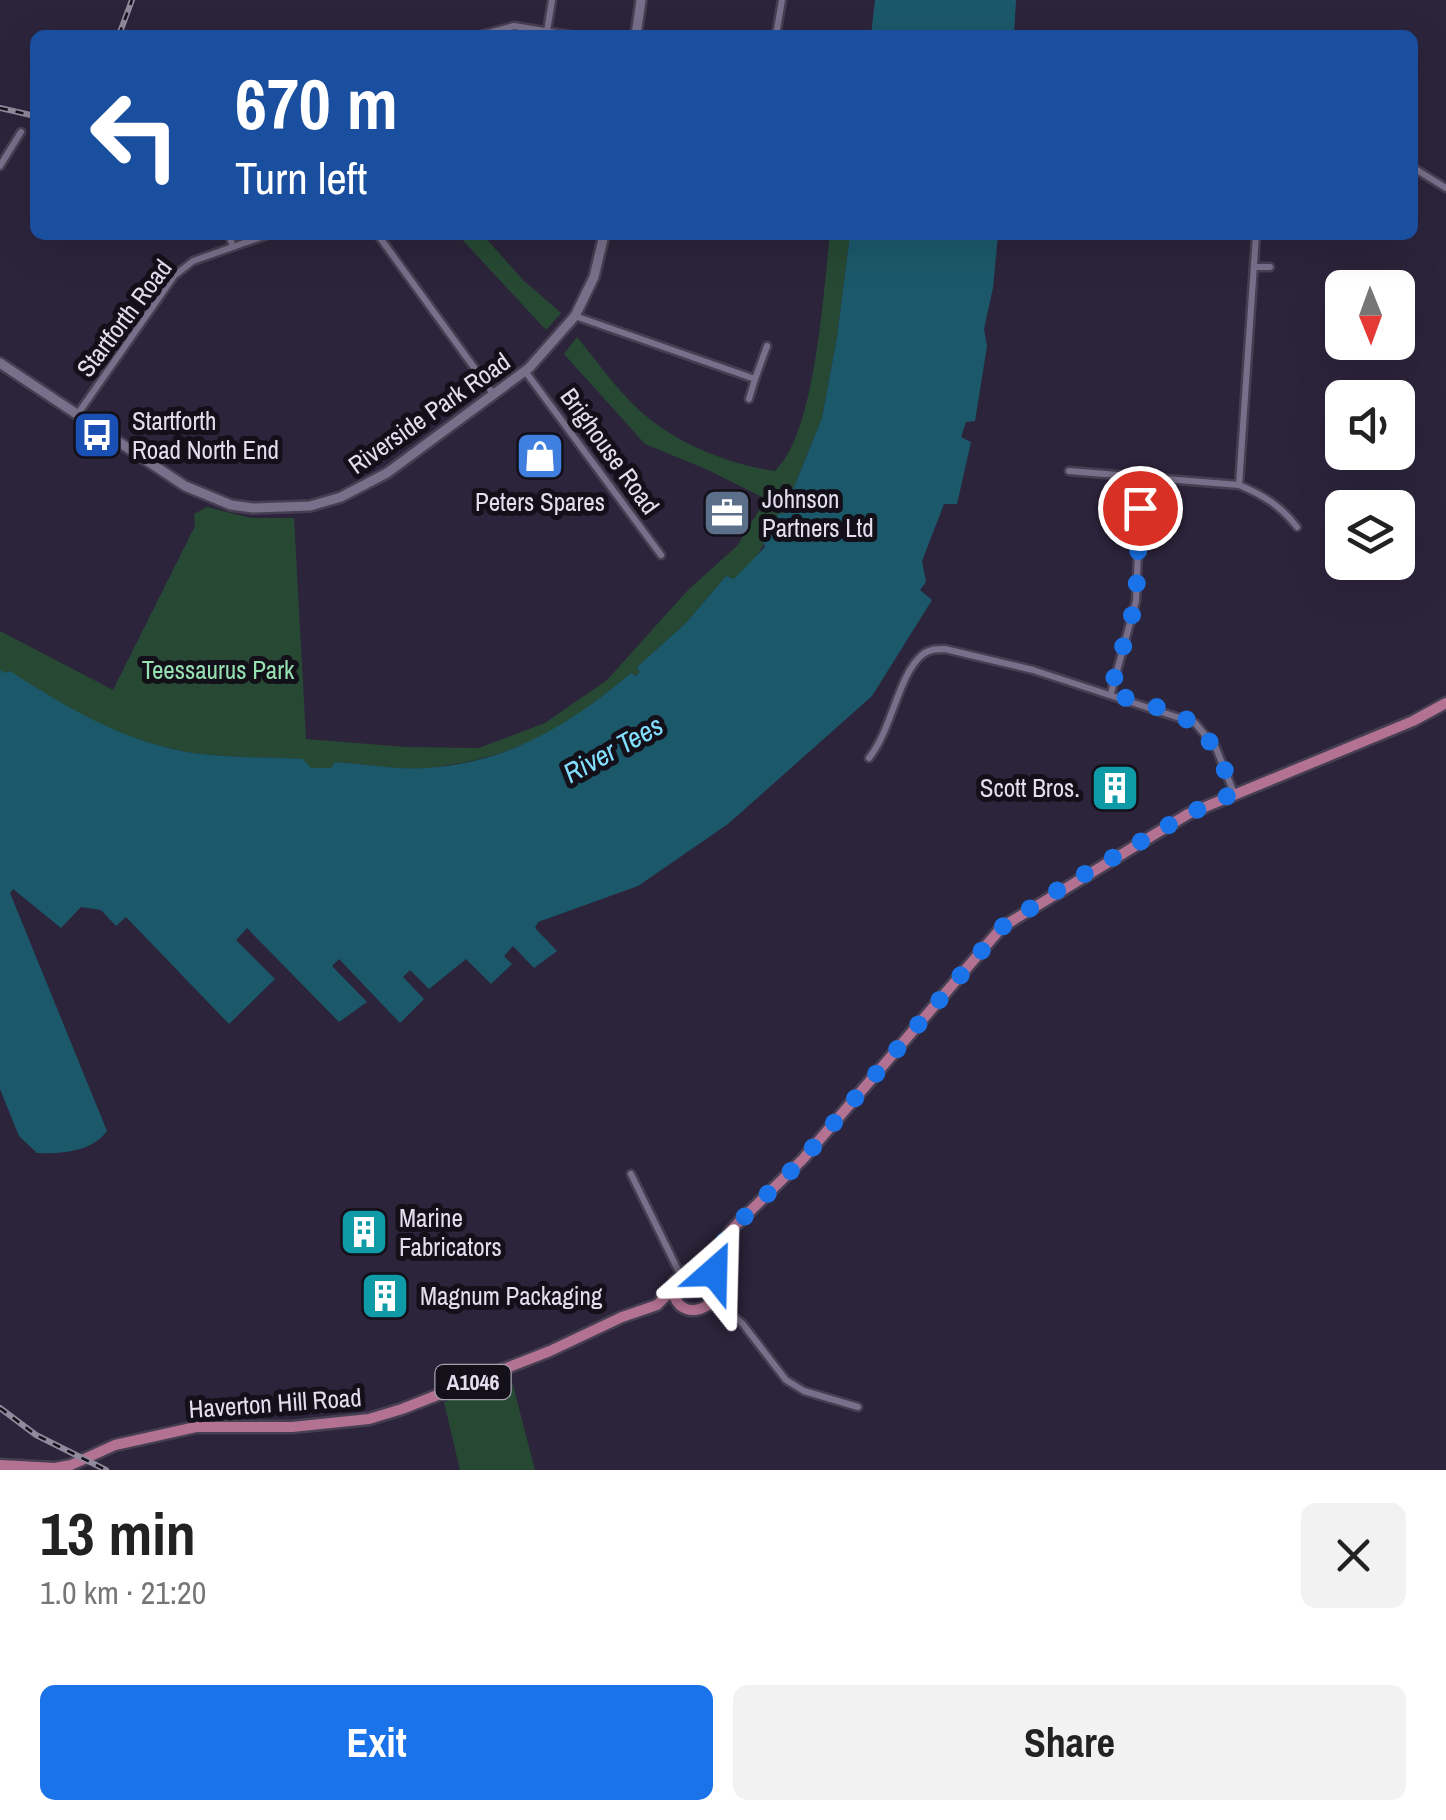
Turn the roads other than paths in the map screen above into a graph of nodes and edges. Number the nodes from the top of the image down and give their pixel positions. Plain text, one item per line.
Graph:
1 (552, 0) edge
2 (642, 0) edge
3 (782, 0) edge
4 (499, 30) edge
5 (540, 30) edge
6 (547, 30) edge
7 (637, 30) edge
8 (777, 30) edge
9 (21, 132) dead end
10 (0, 166) edge
11 (1418, 171) edge
12 (1446, 188) edge
13 (231, 240) edge
14 (253, 240) edge
15 (382, 240) edge
16 (603, 240) edge
17 (1256, 240) edge
18 (233, 247) junction
19 (1254, 267) junction
20 (1270, 267) dead end
21 (575, 316) junction
22 (767, 346) dead end
23 (0, 363) edge
24 (526, 371) junction
25 (756, 379) junction
26 (494, 395) junction
27 (749, 399) dead end
28 (77, 415) junction
29 (1069, 471) dead end
30 (1141, 477) junction
31 (1238, 485) junction
32 (1297, 527) dead end
33 (660, 555) dead end
34 (1110, 693) junction
35 (1446, 704) edge
36 (869, 758) dead end
37 (1234, 793) junction
38 (631, 1174) dead end
39 (722, 1245) junction
40 (694, 1270) junction
41 (680, 1274) junction
42 (713, 1284) junction
43 (673, 1289) junction
44 (712, 1300) junction
45 (646, 1309) junction
46 (686, 1310) junction
47 (858, 1407) dead end
48 (5, 1467) edge

1 - 6 street
2 - 7 street
3 - 8 street
4 - 5 street
9 - 10 street
11 - 12 street
13 - 18 street
14 - 18 street, Startforth Road
15 - 26 street
16 - 21 street, Riverside Park Road
17 - 19 street
18 - 28 street, Startforth Road
19 - 20 street
19 - 31 street
21 - 24 street, Riverside Park Road
21 - 25 street
22 - 25 street
23 - 28 street, Riverside Park Road
24 - 26 street, Riverside Park Road
24 - 33 street, Brighouse Road
25 - 27 street
26 - 28 street, Riverside Park Road
29 - 30 street
30 - 31 street
30 - 34 street
31 - 32 street
34 - 36 street
34 - 37 street
35 - 37 main road
37 - 39 main road
38 - 41 street
39 - 40 main road
39 - 42 main road
40 - 41 main road
40 - 42 main road
41 - 43 main road, Haverton Hill Road / A1046
42 - 44 main road
43 - 45 main road, Haverton Hill Road / A1046
43 - 46 main road
44 - 46 main road, Haverton Hill Road / A1046
44 - 47 street
45 - 46 main road, Haverton Hill Road / A1046
45 - 48 main road, Haverton Hill Road / A1046

